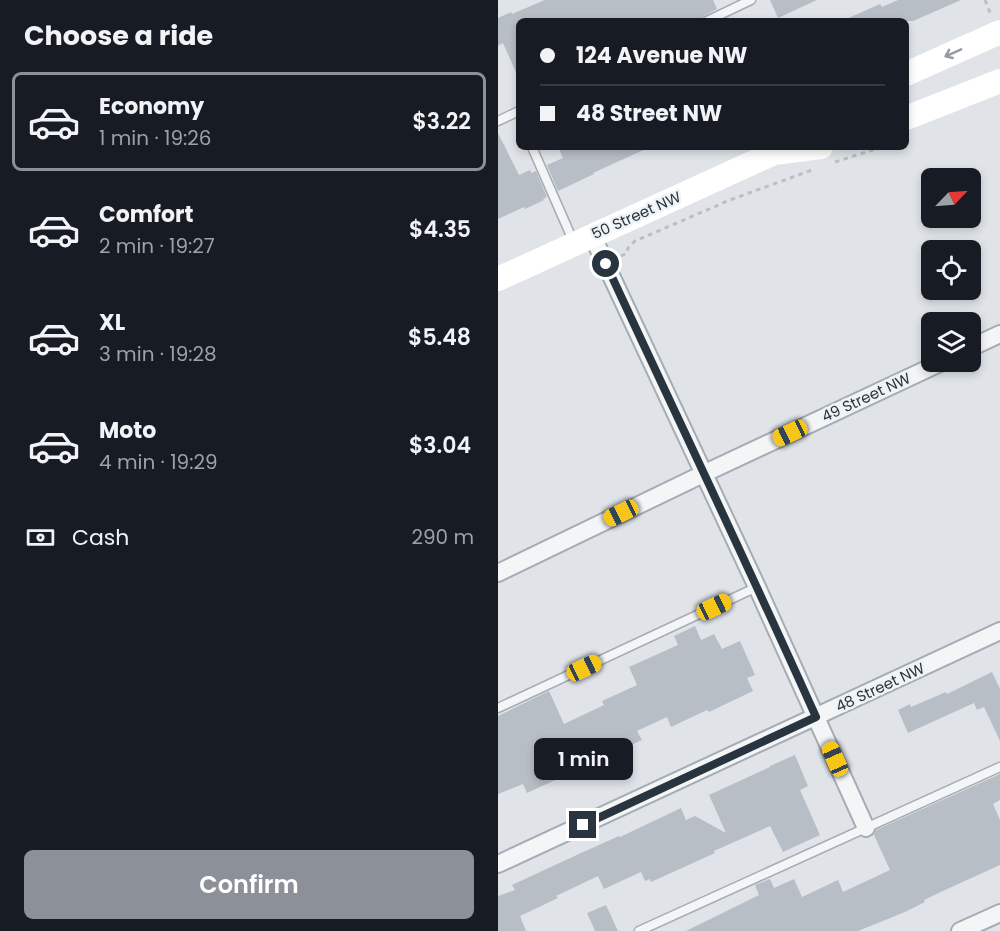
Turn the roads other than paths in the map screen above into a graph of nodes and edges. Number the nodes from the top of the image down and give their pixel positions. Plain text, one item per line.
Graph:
1 (751, 0) edge
2 (713, 18) edge
3 (996, 26) edge
4 (909, 72) edge
5 (1000, 81) edge
6 (516, 114) edge
7 (909, 117) edge
8 (498, 121) edge
9 (534, 150) edge
10 (777, 150) edge
11 (824, 160) edge
12 (583, 239) junction
13 (498, 279) edge
14 (1000, 334) edge
15 (981, 343) edge
16 (921, 372) edge
17 (703, 474) junction
18 (498, 573) edge
19 (757, 587) junction
20 (1000, 631) edge
21 (498, 708) edge
22 (816, 717) junction
23 (1000, 767) edge
24 (866, 828) junction
25 (498, 864) edge
26 (1000, 914) edge
27 (639, 931) edge
28 (960, 931) edge

1 - 2 lane
3 -> 4 main road
5 - 7 main road
6 - 8 lane
9 - 12 lane
10 - 11 main road, 50 Street NW
10 - 12 main road, 50 Street NW
12 - 13 main road, 50 Street NW
12 - 17 street
14 - 15 street
16 - 17 street, 49 Street NW
17 - 18 street, 49 Street NW
17 - 19 street
19 - 21 lane
19 - 22 street
20 - 22 street, 48 Street NW
22 - 24 street
22 - 25 street, 48 Street NW
23 - 24 lane
24 - 27 lane
26 - 28 street

